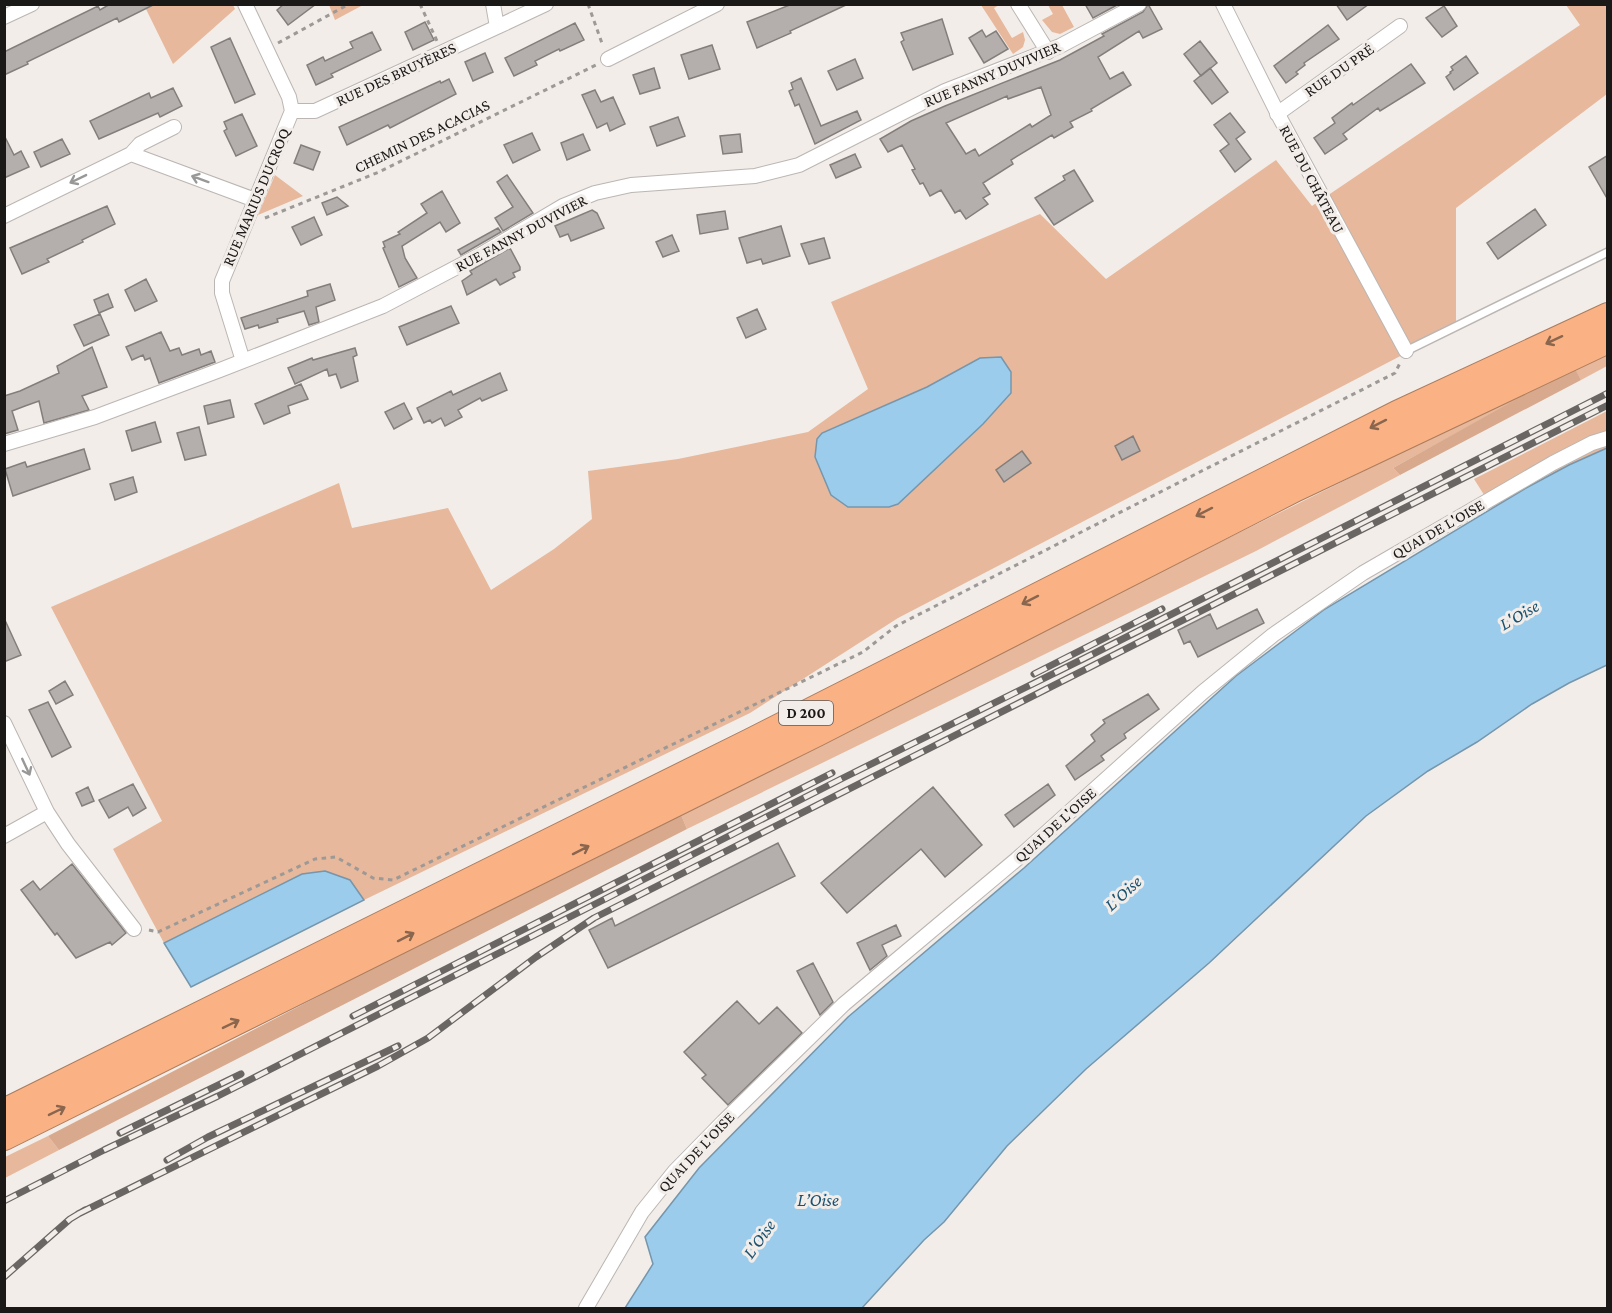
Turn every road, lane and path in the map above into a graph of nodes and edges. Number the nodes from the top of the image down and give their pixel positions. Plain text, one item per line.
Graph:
1 (32, 4) edge
2 (245, 4) edge
3 (349, 4) edge
4 (420, 4) edge
5 (493, 4) edge
6 (546, 4) edge
7 (588, 4) edge
8 (1018, 4) edge
9 (1139, 4) edge
10 (1223, 4) edge
11 (714, 5) edge
12 (4, 17) edge
13 (1400, 26) dead end
14 (497, 27) junction
15 (266, 50) junction
16 (443, 52) junction
17 (1048, 52) junction
18 (608, 59) junction
19 (292, 111) junction
20 (1277, 114) junction
21 (174, 127) dead end
22 (131, 153) junction
23 (255, 200) junction
24 (4, 216) edge
25 (243, 227) junction
26 (1608, 252) edge
27 (1608, 316) edge
28 (1608, 340) edge
29 (1406, 351) junction
30 (243, 361) junction
31 (1608, 438) edge
32 (4, 444) edge
33 (4, 723) edge
34 (47, 812) junction
35 (4, 836) edge
36 (134, 929) joint
37 (4, 1112) edge
38 (4, 1137) edge
39 (586, 1308) edge

1 - 12 street
2 - 15 street, RUE MARIUS DUCROQ
3 - 15 path
4 - 16 path
5 - 14 street
6 - 14 street, RUE DES BRUYÈRES
7 - 18 path
8 - 17 street
9 - 17 street, RUE FANNY DUVIVIER
10 - 20 street, RUE DU CHÂTEAU
11 - 18 street
13 - 20 street, RUE DU PRÉ
14 - 16 street, RUE DES BRUYÈRES
15 - 19 street, RUE MARIUS DUCROQ
16 - 19 street, RUE DES BRUYÈRES
17 - 30 street, RUE FANNY DUVIVIER
18 - 25 path, CHEMIN DES ACACIAS
19 - 23 street, RUE MARIUS DUCROQ
20 - 29 street, RUE DU CHÂTEAU
21 - 22 street
23 -> 22 street
22 -> 24 street
23 - 25 street, RUE MARIUS DUCROQ
25 - 30 street, RUE MARIUS DUCROQ
26 - 29 lane
27 -> 37 highway, D 200
38 -> 28 highway, D 200
29 - 36 path
30 - 32 street, RUE FANNY DUVIVIER
31 - 39 street, QUAI DE L'OISE
33 -> 34 street
34 - 35 street
34 - 36 street

